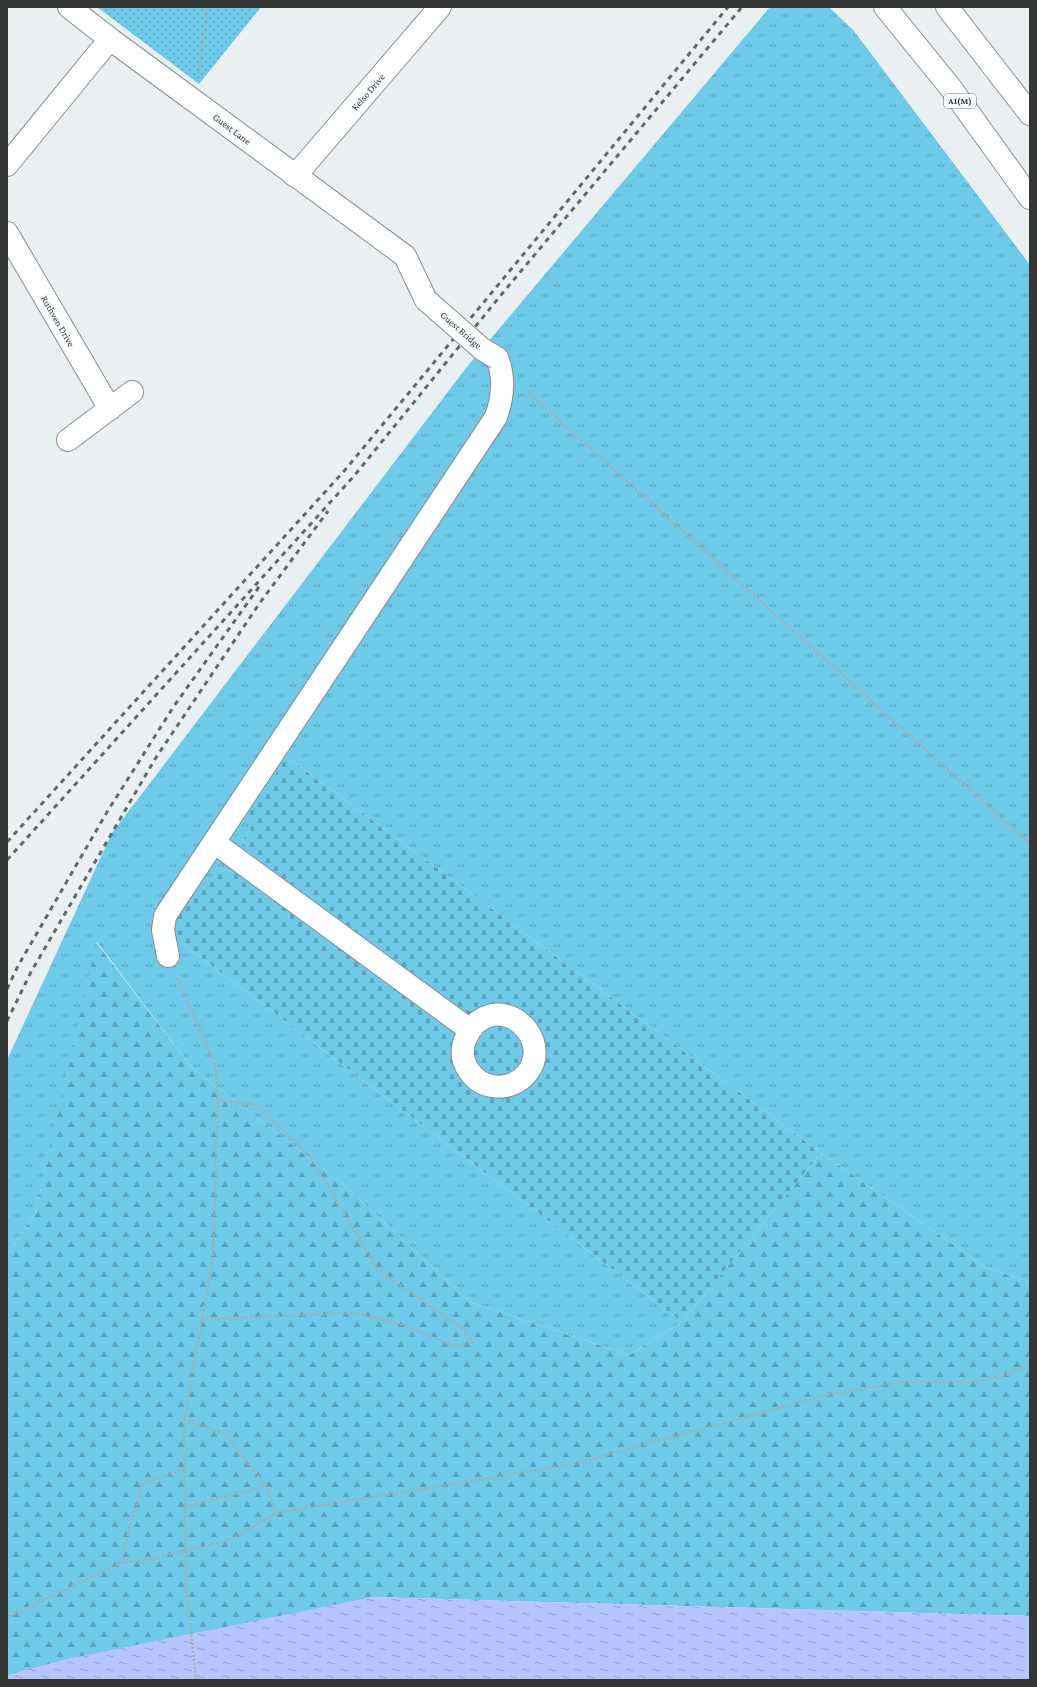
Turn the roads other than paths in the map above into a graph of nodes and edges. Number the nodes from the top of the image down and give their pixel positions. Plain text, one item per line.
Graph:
1 (69, 7) edge
2 (440, 7) edge
3 (885, 7) edge
4 (947, 7) edge
5 (110, 39) junction
6 (1030, 114) edge
7 (7, 165) edge
8 (295, 176) junction
9 (1030, 198) edge
10 (7, 233) edge
11 (426, 300) joint
12 (132, 392) dead end
13 (110, 409) junction
14 (68, 440) dead end
15 (215, 843) junction
16 (168, 956) road end
17 (470, 1030) dead end

1 - 5 main road, Guest Lane
2 - 8 main road, Kelso Drive
3 - 9 main road, A1(M)
4 - 6 main road
5 - 7 main road
5 - 8 main road, Guest Lane
8 - 11 main road, Guest Lane
10 - 13 main road, Ruthven Drive
11 - 15 main road, Guest Bridge, bridge
12 - 13 main road
13 - 14 main road
15 - 16 main road
15 - 17 main road

